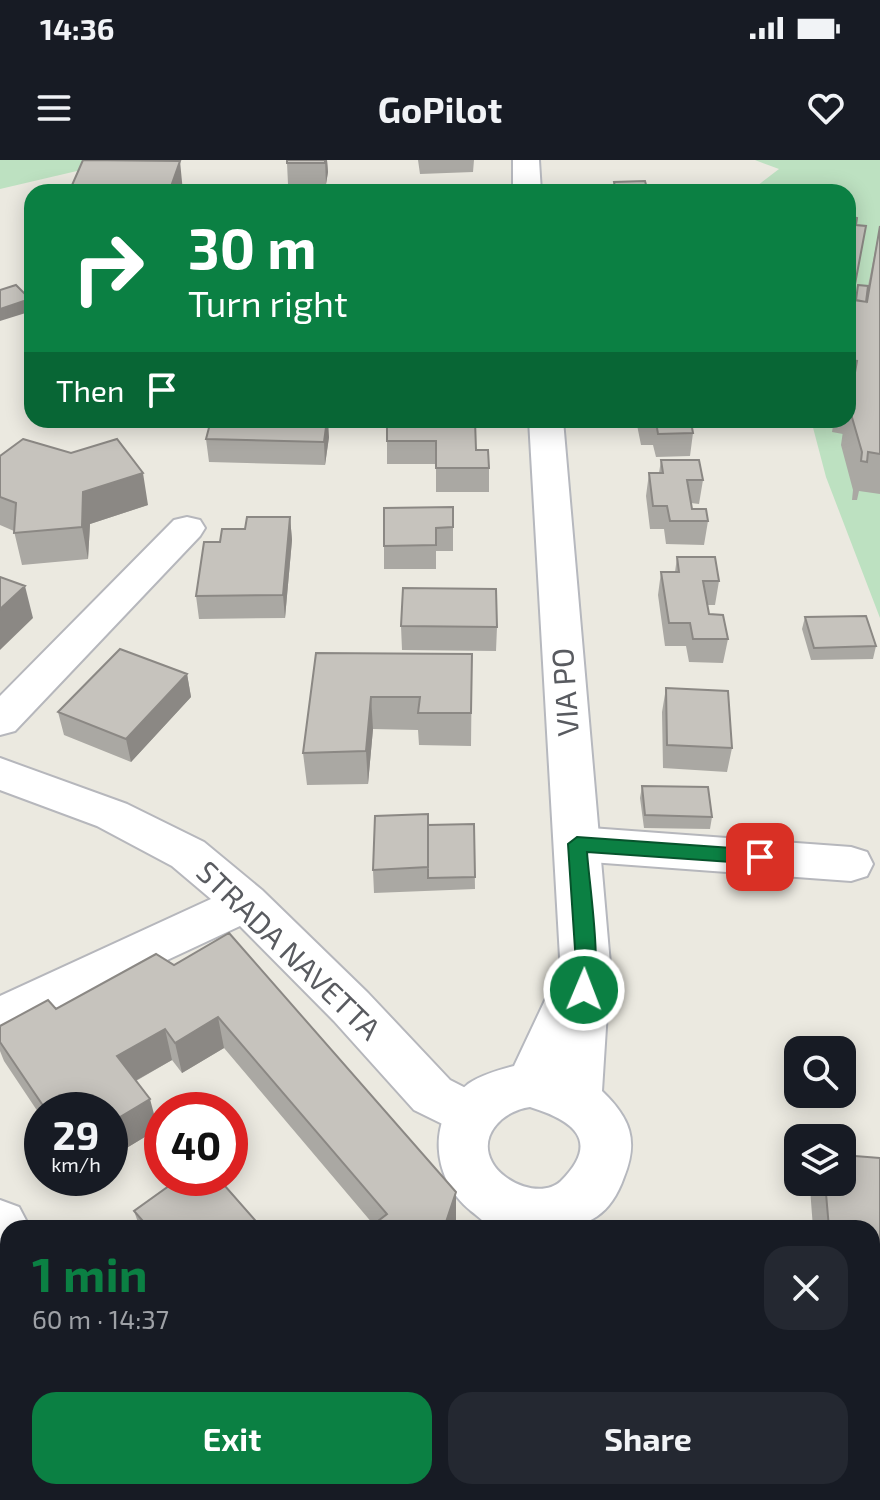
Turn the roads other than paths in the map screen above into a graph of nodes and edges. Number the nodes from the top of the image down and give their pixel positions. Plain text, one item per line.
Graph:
1 (526, 160) edge
2 (527, 184) edge
3 (547, 428) edge
4 (187, 528) dead end
5 (0, 721) edge
6 (0, 773) edge
7 (577, 844) junction
8 (851, 864) dead end
9 (246, 903) junction
10 (0, 1018) edge
11 (553, 1091) junction
12 (471, 1116) junction
13 (580, 1214) edge
14 (512, 1218) edge

1 - 2 street
3 - 7 street, VIA PO
4 - 5 street
6 - 9 street, STRADA NAVETTA
7 - 8 street
7 - 11 street, VIA PO
9 - 10 street
9 - 12 street, STRADA NAVETTA
11 - 12 street
11 - 13 street
12 - 14 street
13 - 14 street

